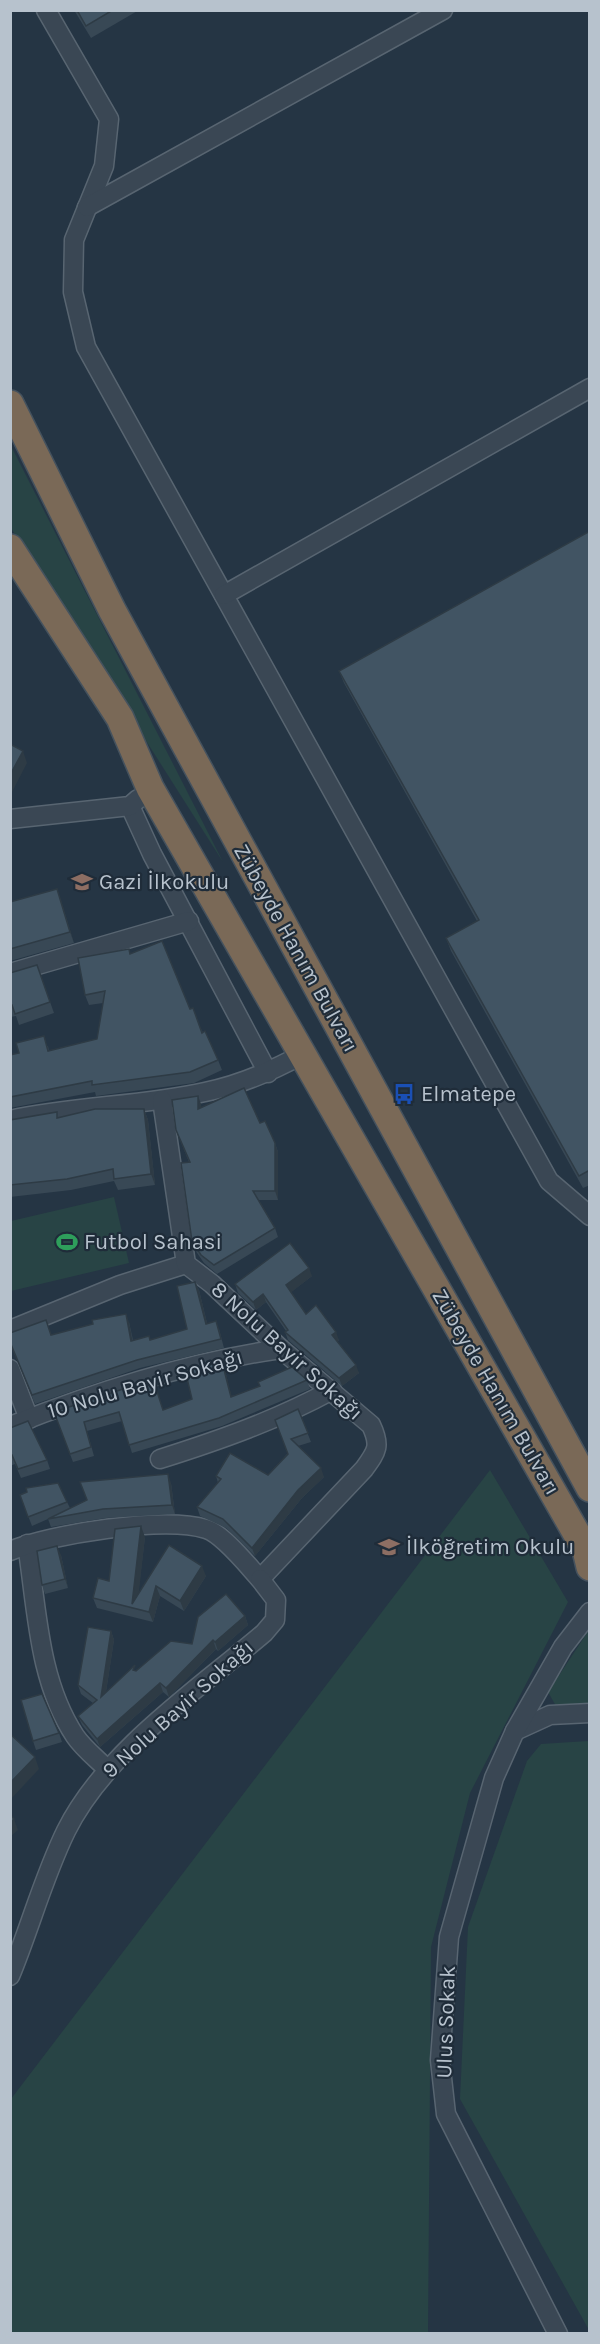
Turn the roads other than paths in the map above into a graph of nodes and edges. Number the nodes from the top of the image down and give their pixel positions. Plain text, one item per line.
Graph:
1 (46, 10) edge
2 (443, 10) edge
3 (87, 207) junction
4 (590, 388) edge
5 (10, 404) edge
6 (10, 548) edge
7 (224, 595) junction
8 (150, 788) junction
9 (130, 806) junction
10 (10, 819) edge
11 (189, 921) junction
12 (10, 973) edge
13 (303, 1054) junction
14 (268, 1073) junction
15 (162, 1101) junction
16 (10, 1120) edge
17 (590, 1216) edge
18 (186, 1264) junction
19 (10, 1330) edge
20 (281, 1349) junction
21 (10, 1370) edge
22 (332, 1390) junction
23 (29, 1419) junction
24 (10, 1426) edge
25 (160, 1459) dead end
26 (590, 1488) edge
27 (27, 1544) junction
28 (10, 1551) edge
29 (588, 1559) edge
30 (260, 1579) junction
31 (590, 1612) edge
32 (590, 1713) edge
33 (515, 1731) junction
34 (107, 1769) junction
35 (10, 1976) edge
36 (558, 2334) edge

1 - 3 street
2 - 3 street
3 - 7 street
4 - 7 street
5 - 26 highway, Zübeyde Hanım Bulvarı
6 - 8 highway, Zübeyde Hanım Bulvarı
7 - 17 street
8 - 9 street
8 - 13 highway, Zübeyde Hanım Bulvarı
9 - 10 street
9 - 11 street
11 - 12 street
11 - 14 street
13 - 14 street
13 - 29 highway, Zübeyde Hanım Bulvarı
14 - 15 street
15 - 16 street
15 - 18 street
18 - 19 street
18 - 20 street, 8 Nolu Bayir Sokağı
20 - 22 street, 8 Nolu Bayir Sokağı
20 - 23 street, 10 Nolu Bayir Sokağı
21 - 23 street
22 - 25 street
22 - 30 street, 8 Nolu Bayir Sokağı
23 - 24 street, 10 Nolu Bayir Sokağı
27 - 28 street
27 - 30 street
27 - 34 street
30 - 34 street, 9 Nolu Bayir Sokağı
31 - 33 street, Ulus Sokak
32 - 33 street
33 - 36 street, Ulus Sokak
34 - 35 street, 9 Nolu Bayir Sokağı

